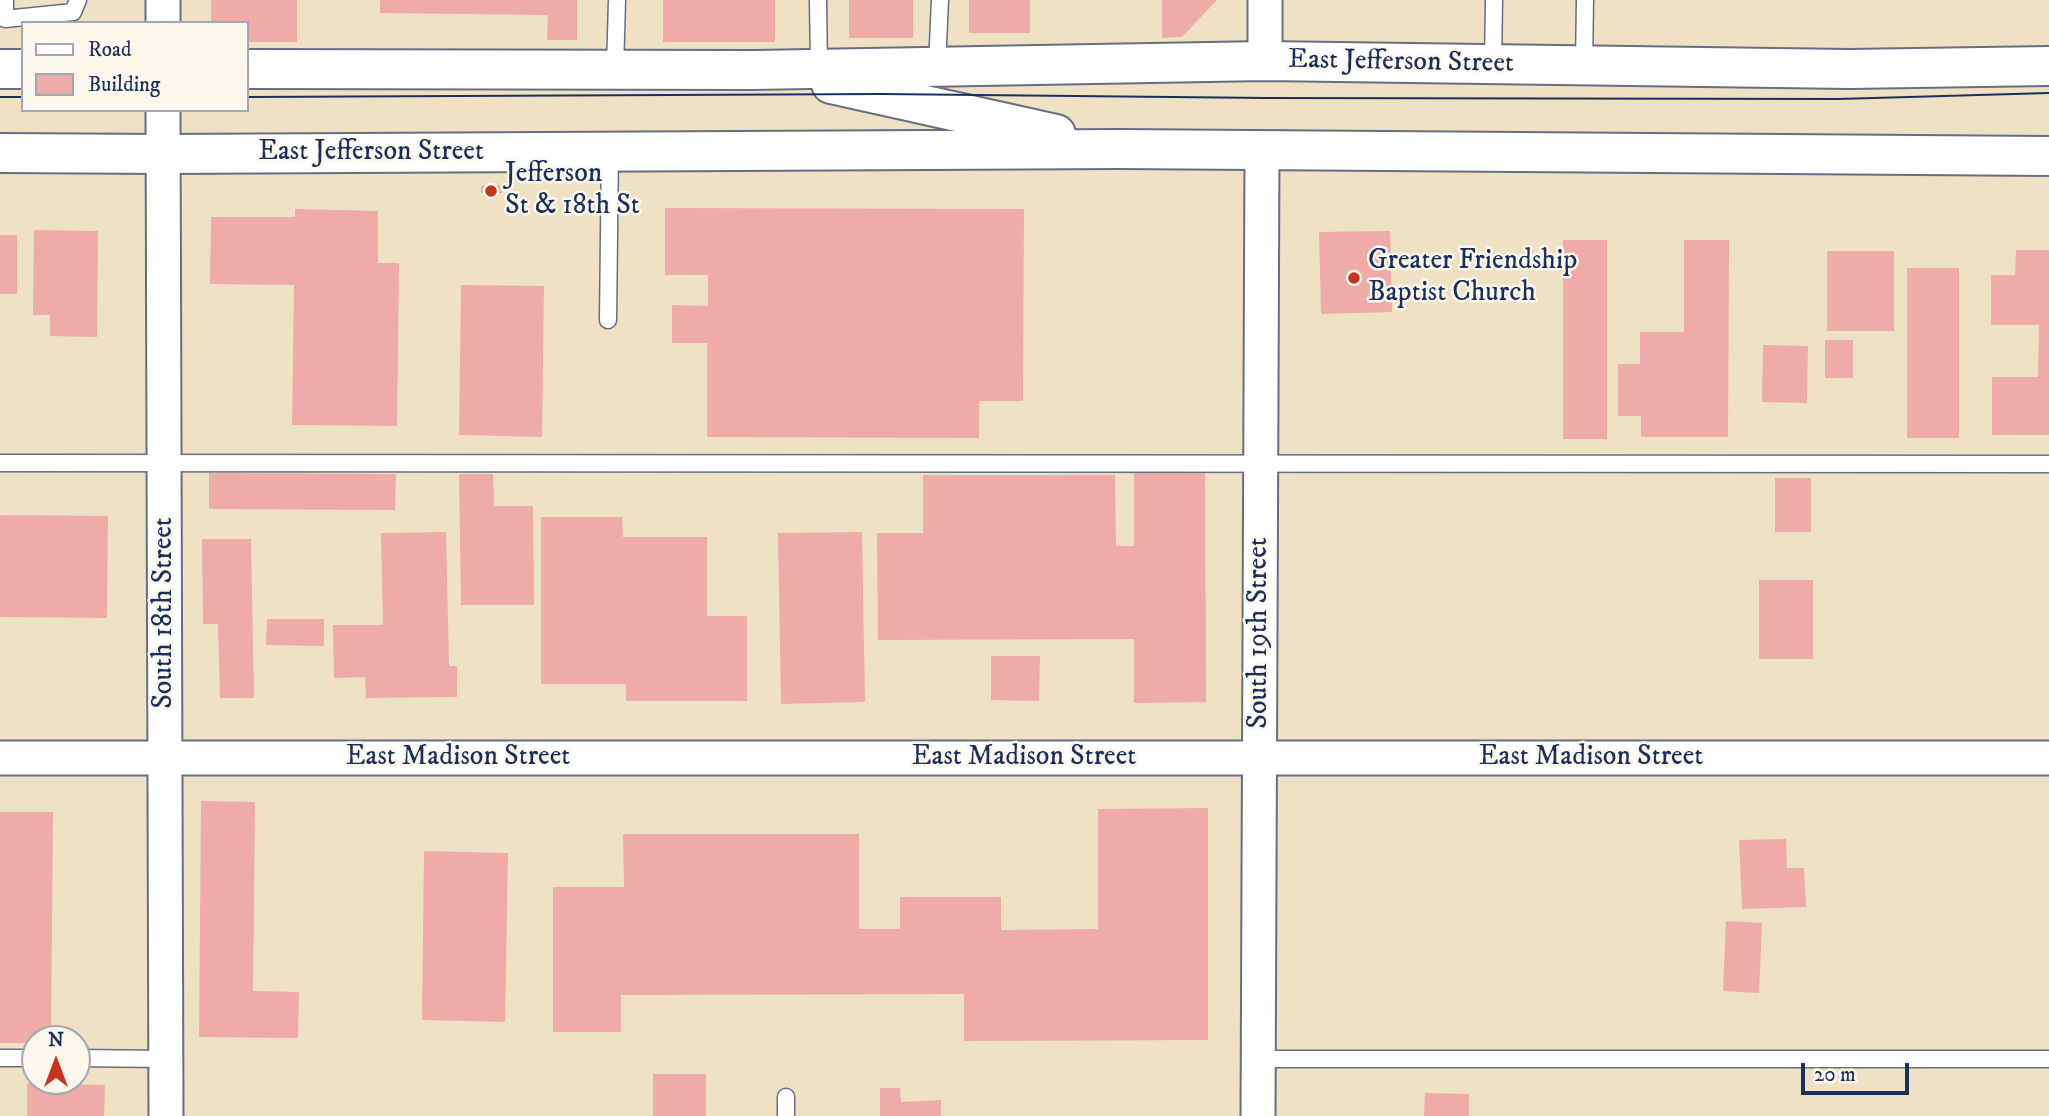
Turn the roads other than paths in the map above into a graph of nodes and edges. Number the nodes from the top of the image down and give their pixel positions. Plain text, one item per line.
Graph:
1 (5, 0) edge
2 (78, 0) edge
3 (163, 0) edge
4 (617, 0) edge
5 (818, 0) edge
6 (940, 0) edge
7 (1265, 0) edge
8 (1494, 0) edge
9 (1585, 0) edge
10 (23, 20) edge
11 (163, 21) edge
12 (1265, 61) junction
13 (1493, 64) junction
14 (1584, 65) junction
15 (937, 66) junction
16 (2049, 66) edge
17 (819, 68) junction
18 (0, 69) edge
19 (21, 69) edge
20 (248, 69) edge
21 (615, 69) junction
22 (753, 69) junction
23 (163, 112) edge
24 (1119, 149) junction
25 (610, 151) junction
26 (1262, 151) junction
27 (0, 153) edge
28 (164, 154) junction
29 (2049, 156) edge
30 (608, 320) dead end
31 (0, 463) edge
32 (164, 463) junction
33 (1261, 463) junction
34 (2049, 464) edge
35 (0, 758) edge
36 (165, 758) junction
37 (2049, 758) edge
38 (1259, 759) junction
39 (0, 1058) edge
40 (21, 1058) edge
41 (91, 1058) edge
42 (165, 1059) junction
43 (1258, 1059) junction
44 (2049, 1059) edge
45 (786, 1097) dead end
46 (166, 1116) edge
47 (786, 1116) edge
48 (1258, 1116) edge

1 - 10 lane
2 - 10 lane
3 - 11 street
4 - 21 lane
5 - 17 lane
6 - 15 lane
7 - 12 street
8 - 13 lane
9 - 14 lane
12 - 13 main road, East Jefferson Street
12 - 15 main road, East Jefferson Street
13 - 14 main road, East Jefferson Street
14 - 16 main road, East Jefferson Street
15 - 17 main road, East Jefferson Street
17 - 22 main road, East Jefferson Street
18 - 19 main road
20 - 21 main road, East Jefferson Street
21 - 22 main road, East Jefferson Street
22 - 24 main road, East Jefferson Street
23 - 28 street, South 18th Street
24 - 25 main road, East Jefferson Street
24 - 26 main road, East Jefferson Street
25 - 28 main road, East Jefferson Street
25 - 30 lane
26 - 29 main road, East Jefferson Street
26 - 33 street, South 19th Street
27 - 28 main road, East Jefferson Street
28 - 32 street, South 18th Street
31 - 32 lane
32 - 33 lane
32 - 36 street, South 18th Street
33 - 34 lane
33 - 38 street, South 19th Street
35 - 36 street, East Madison Street
36 - 38 street, East Madison Street
36 - 42 street, South 18th Street
37 - 38 street, East Madison Street
38 - 43 street, South 19th Street
39 - 40 lane
41 - 42 lane
42 - 46 street, South 18th Street
43 - 44 lane
43 - 48 street, South 19th Street
45 - 47 lane

